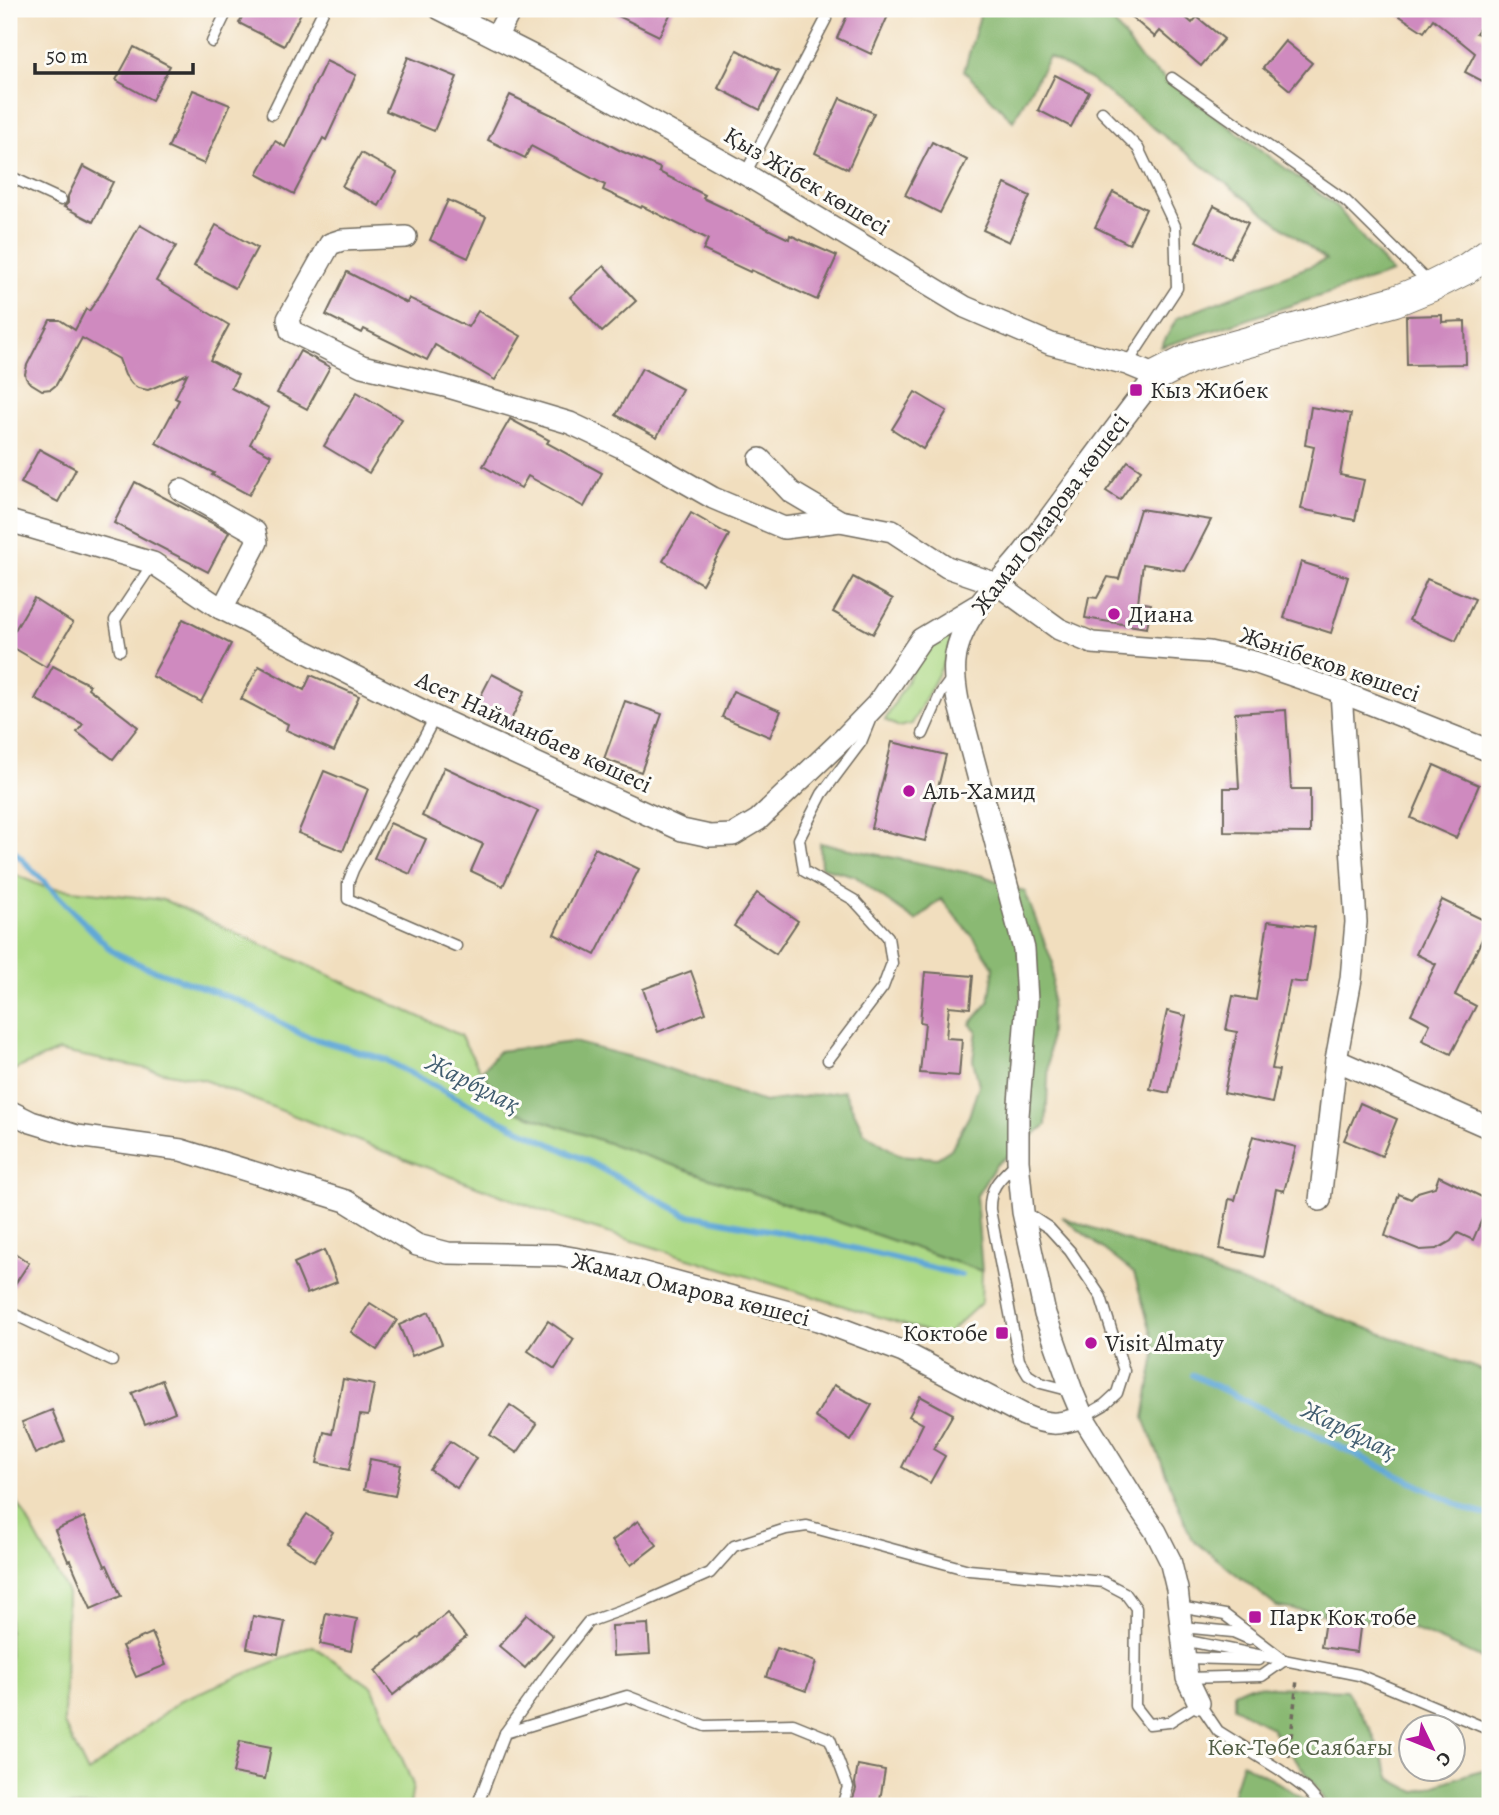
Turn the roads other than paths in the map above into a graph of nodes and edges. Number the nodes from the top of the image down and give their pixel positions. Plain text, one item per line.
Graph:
1 (228, 9) edge
2 (324, 9) edge
3 (440, 9) edge
4 (511, 9) edge
5 (826, 19) dead end
6 (496, 37) junction
7 (212, 42) dead end
8 (1172, 78) dead end
9 (1102, 112) dead end
10 (272, 114) dead end
11 (745, 174) junction
12 (9, 176) edge
13 (61, 200) dead end
14 (406, 237) dead end
15 (1490, 252) edge
16 (1432, 286) junction
17 (1127, 364) junction
18 (1156, 376) junction
19 (760, 459) dead end
20 (181, 490) dead end
21 (840, 521) junction
22 (9, 522) edge
23 (153, 563) junction
24 (997, 584) junction
25 (978, 605) junction
26 (220, 608) junction
27 (120, 650) dead end
28 (953, 676) junction
29 (1341, 692) junction
30 (877, 704) junction
31 (435, 717) junction
32 (923, 734) dead end
33 (1490, 751) edge
34 (456, 946) dead end
35 (828, 1060) dead end
36 (1336, 1060) junction
37 (9, 1111) edge
38 (1490, 1128) edge
39 (1018, 1161) junction
40 (1320, 1200) dead end
41 (1023, 1212) junction
42 (9, 1312) edge
43 (112, 1361) dead end
44 (1072, 1391) junction
45 (1083, 1417) junction
46 (1183, 1642) junction
47 (1264, 1645) junction
48 (1286, 1661) junction
49 (1199, 1703) junction
50 (1490, 1730) edge
51 (505, 1733) junction
52 (477, 1806) edge
53 (842, 1806) edge
54 (1321, 1806) edge

1 - 7 lane
2 - 10 lane
3 - 6 street, Қыз Жібек көшесі
4 - 6 street
5 - 11 lane
6 - 11 street, Қыз Жібек көшесі
8 - 16 lane
9 - 17 lane
11 - 17 street, Қыз Жібек көшесі
12 - 13 lane
14 - 21 street
15 - 16 street, Жамал Омарова көшесі
16 - 18 street, Жамал Омарова көшесі
17 - 18 street, Қыз Жібек көшесі
18 - 24 street, Жамал Омарова көшесі
19 - 21 street
20 - 26 street
21 - 24 street
22 - 23 street, Асет Найманбаев көшесі
23 - 26 street, Асет Найманбаев көшесі
23 - 27 lane
24 - 25 street, Жамал Омарова көшесі
24 - 29 street, Жәнібеков көшесі
25 - 28 street, Жамал Омарова көшесі
25 - 30 street, Асет Найманбаев көшесі
26 - 31 street, Асет Найманбаев көшесі
28 - 32 lane
28 - 39 street, Жамал Омарова көшесі
29 - 33 street, Жәнібеков көшесі
29 - 36 street
30 - 31 street, Асет Найманбаев көшесі
30 - 35 lane
31 - 34 lane
36 - 38 street
36 - 40 street
37 - 45 street, Жамал Омарова көшесі
39 - 41 street, Жамал Омарова көшесі
39 - 44 lane
41 - 44 street, Жамал Омарова көшесі
41 - 45 lane
42 - 43 lane
44 - 45 street, Жамал Омарова көшесі
45 - 46 street, Жамал Омарова көшесі
46 - 47 lane
46 - 47 lane
46 - 48 lane
46 - 48 lane
46 - 48 lane
46 - 49 street, Жамал Омарова көшесі
47 - 48 lane
48 - 50 lane
49 - 51 lane
49 - 54 lane
51 - 52 lane
51 - 53 lane

